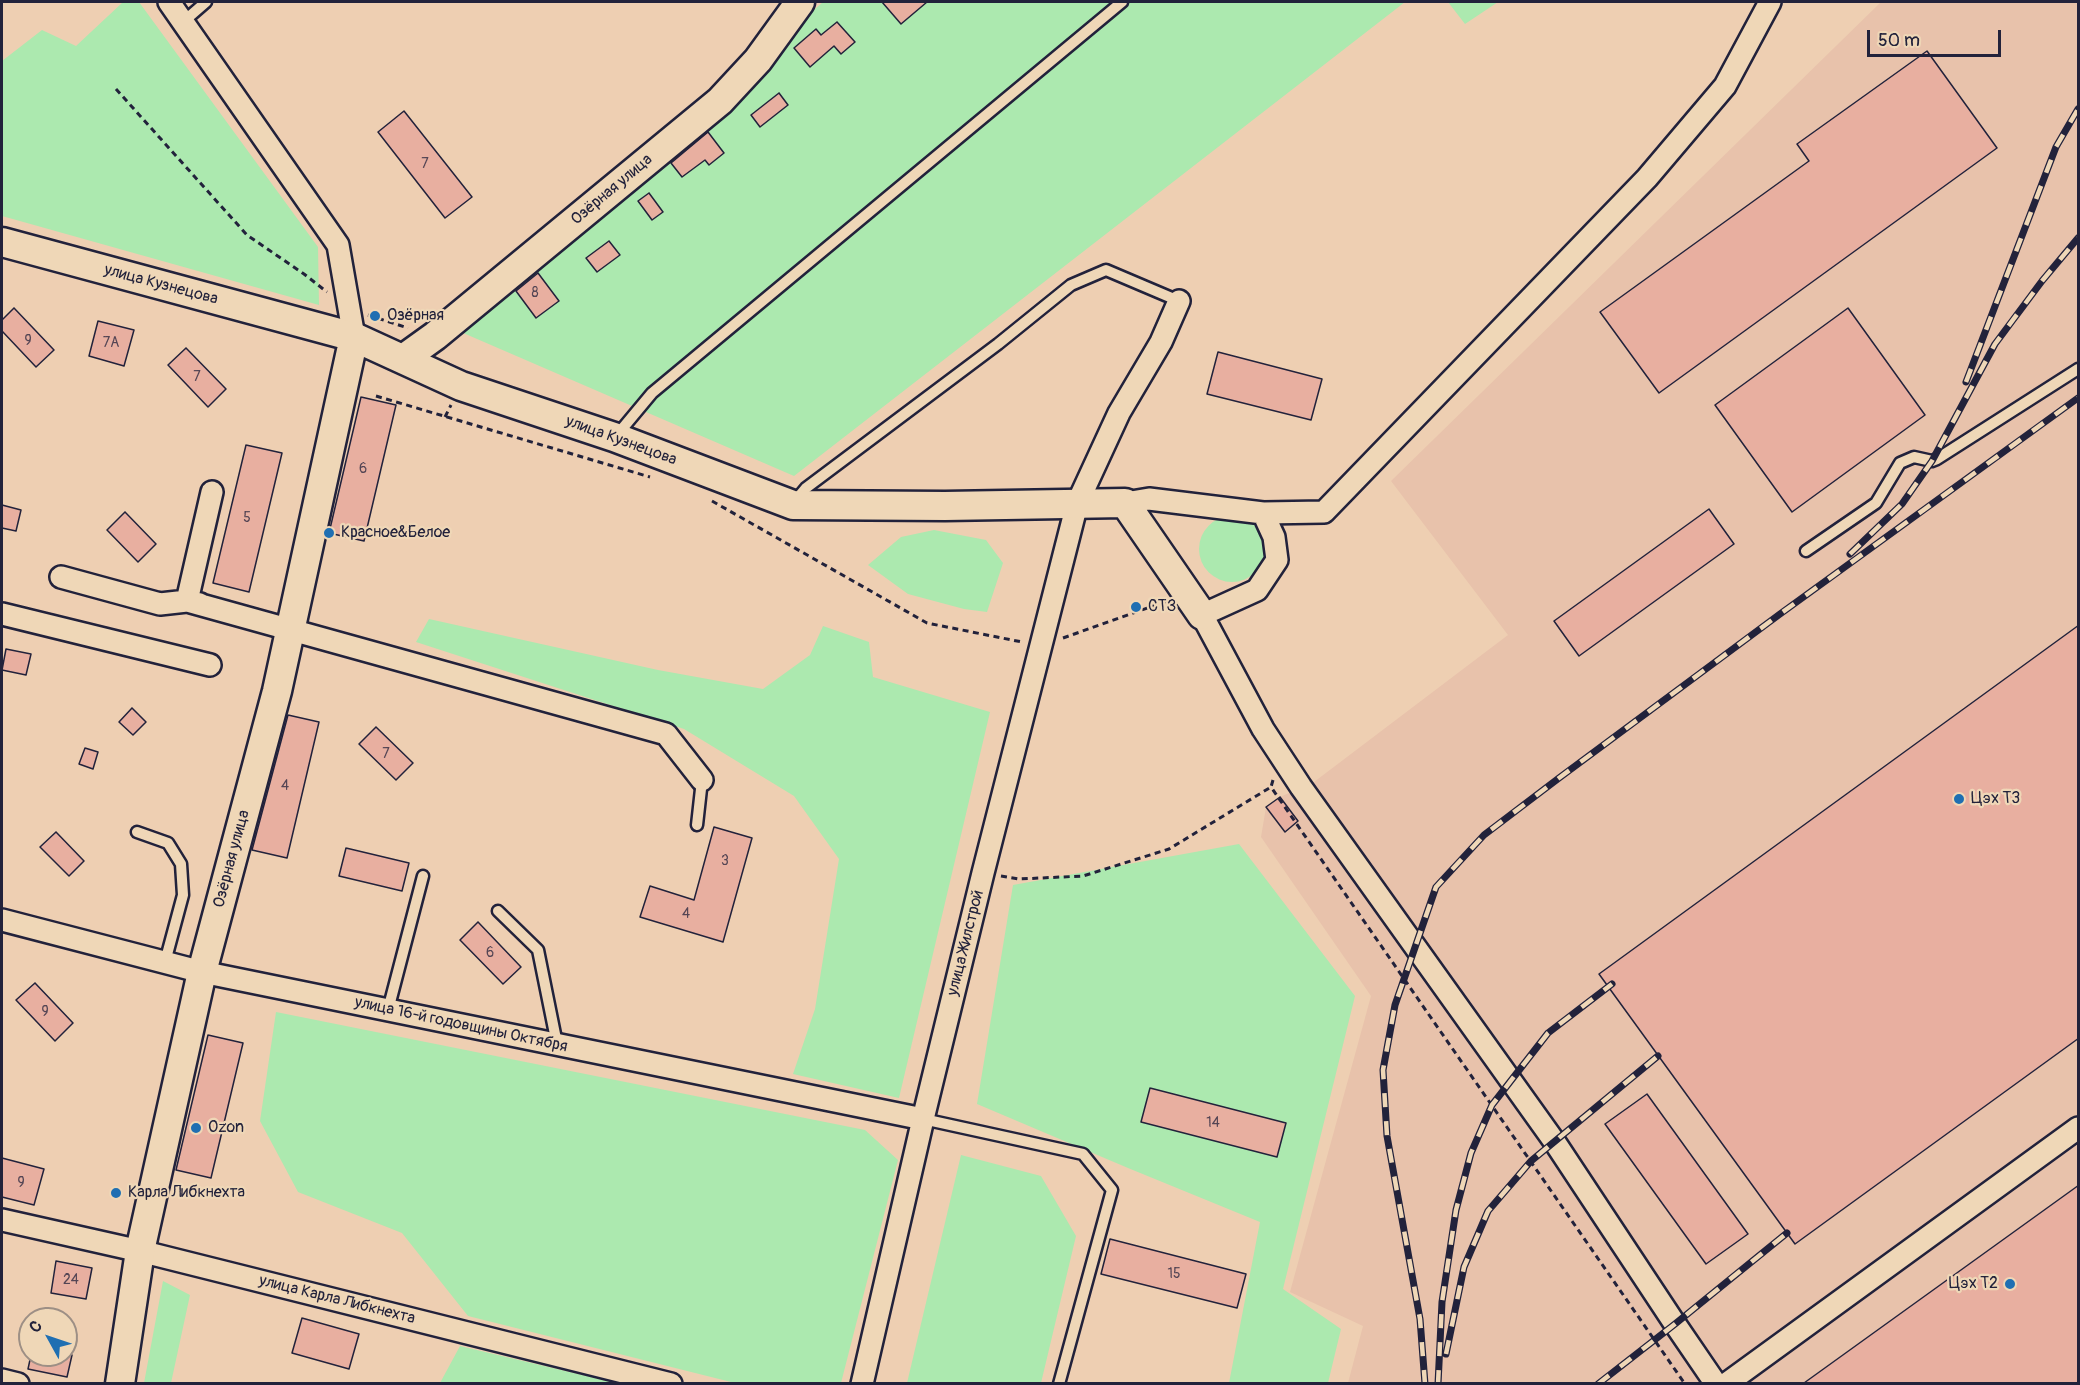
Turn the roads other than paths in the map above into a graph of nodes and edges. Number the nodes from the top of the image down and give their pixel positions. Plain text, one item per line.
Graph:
1 (169, 2) edge
2 (206, 2) edge
3 (800, 2) edge
4 (1122, 2) edge
5 (1770, 2) edge
6 (183, 22) junction
7 (2, 242) edge
8 (1179, 301) joint
9 (354, 338) junction
10 (403, 359) junction
11 (2079, 369) edge
12 (614, 437) junction
13 (212, 492) dead end
14 (1125, 503) junction
15 (1077, 504) junction
16 (792, 505) junction
17 (1263, 513) junction
18 (1806, 551) dead end
19 (61, 577) dead end
20 (187, 601) junction
21 (2, 614) edge
22 (1202, 615) junction
23 (291, 628) junction
24 (210, 665) dead end
25 (697, 825) dead end
26 (137, 832) dead end
27 (423, 876) dead end
28 (498, 911) dead end
29 (2, 920) edge
30 (165, 962) junction
31 (202, 972) junction
32 (388, 1010) junction
33 (556, 1044) junction
34 (922, 1119) junction
35 (2079, 1128) edge
36 (2, 1220) edge
37 (140, 1251) junction
38 (2, 1380) edge
39 (18, 1383) edge
40 (120, 1383) edge
41 (671, 1383) edge
42 (862, 1383) edge
43 (1059, 1383) edge
44 (1716, 1383) edge
45 (1726, 1383) edge

1 - 6 street
2 - 6 lane
3 - 10 street, Озёрная улица
4 - 12 lane
5 - 17 street
6 - 9 street
7 - 9 street, улица Кузнецова
8 - 15 street, улица Жилстрой
8 - 16 lane
9 - 10 street, улица Кузнецова
9 - 23 street, Озёрная улица
10 - 12 street, улица Кузнецова
11 - 18 lane
12 - 16 street, улица Кузнецова
13 - 20 street
14 - 15 street, улица Кузнецова
14 - 17 street
14 - 22 street
15 - 16 street, улица Кузнецова
15 - 34 street, улица Жилстрой
17 - 22 street
19 - 20 street
20 - 23 street
21 - 24 street
22 - 44 street
23 - 25 lane
23 - 31 street, Озёрная улица
26 - 30 lane
27 - 32 lane
28 - 33 lane
29 - 30 street, улица 16-й годовщины Октября
30 - 31 street, улица 16-й годовщины Октября
31 - 32 street, улица 16-й годовщины Октября
31 - 37 street, Озёрная улица
32 - 33 street, улица 16-й годовщины Октября
33 - 34 street, улица 16-й годовщины Октября
34 - 42 street, улица Жилстрой
34 - 43 lane
35 - 45 street
36 - 37 street, улица Карла Либкнехта
37 - 40 street, Озёрная улица
37 - 41 street, улица Карла Либкнехта
38 - 39 street

